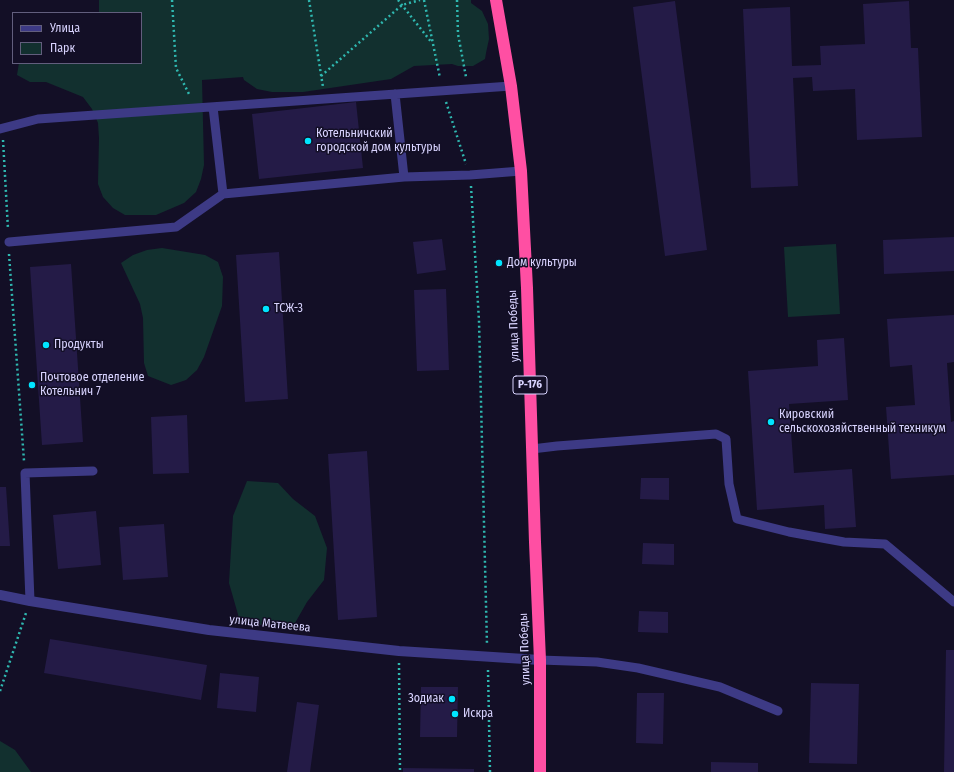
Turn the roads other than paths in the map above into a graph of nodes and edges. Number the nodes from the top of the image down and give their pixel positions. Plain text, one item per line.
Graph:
1 (496, 0) edge
2 (511, 86) junction
3 (395, 94) junction
4 (213, 107) junction
5 (1, 128) edge
6 (521, 171) junction
7 (404, 177) junction
8 (223, 194) junction
9 (8, 242) road end
10 (532, 449) junction
11 (93, 471) dead end
12 (0, 595) edge
13 (30, 601) junction
14 (954, 602) edge
15 (540, 660) junction
16 (778, 711) dead end
17 (540, 772) edge

1 - 2 highway, улица Победы / Р-176
2 - 3 lane
2 - 6 highway, улица Победы / Р-176
3 - 4 lane
3 - 7 lane
4 - 5 lane
4 - 8 lane
6 - 7 lane
6 - 10 highway, улица Победы / Р-176
7 - 8 lane
8 - 9 lane
10 - 14 lane
10 - 15 highway, улица Победы / Р-176
11 - 13 lane
12 - 13 street, улица Матвеева
13 - 15 street, улица Матвеева
15 - 16 lane
15 - 17 highway, улица Победы / Р-176

